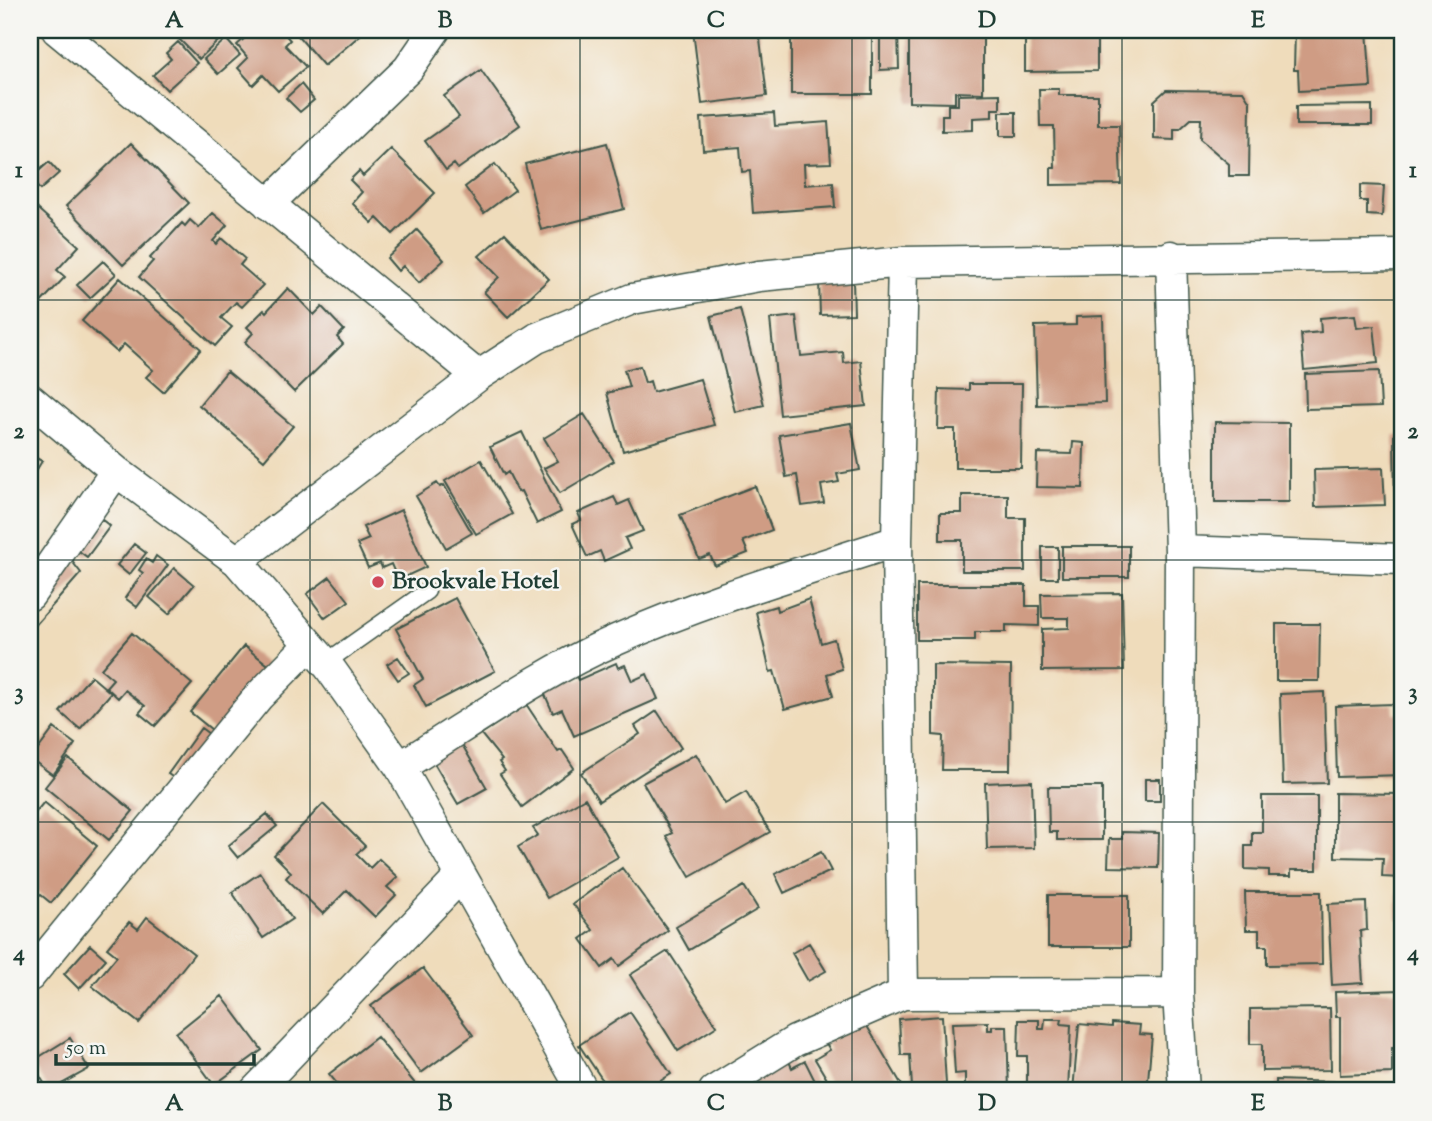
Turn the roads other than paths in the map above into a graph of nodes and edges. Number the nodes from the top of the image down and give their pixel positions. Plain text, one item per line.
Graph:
1 (57, 30) edge
2 (435, 30) edge
3 (268, 204) junction
4 (1402, 255) edge
5 (1171, 256) junction
6 (903, 262) junction
7 (478, 376) junction
8 (30, 399) edge
9 (116, 471) junction
10 (897, 541) junction
11 (1180, 551) junction
12 (1402, 559) edge
13 (237, 561) junction
14 (427, 591) dead end
15 (30, 595) edge
16 (317, 654) junction
17 (400, 767) junction
18 (460, 877) junction
19 (30, 976) edge
20 (1178, 993) junction
21 (903, 994) junction
22 (257, 1091) edge
23 (583, 1091) edge
24 (714, 1091) edge
25 (1184, 1091) edge

1 - 3 street
2 - 3 street
3 - 7 street
4 - 5 street
5 - 6 street
5 - 11 street
6 - 7 street
6 - 10 street
7 - 13 street
8 - 9 street
9 - 13 street
9 - 15 street
10 - 17 street
10 - 21 street
11 - 12 street
11 - 20 street
13 - 16 street
14 - 16 lane
16 - 17 street
16 - 19 street
17 - 18 street
18 - 22 street
18 - 23 street
20 - 21 street
20 - 25 street
21 - 24 street

